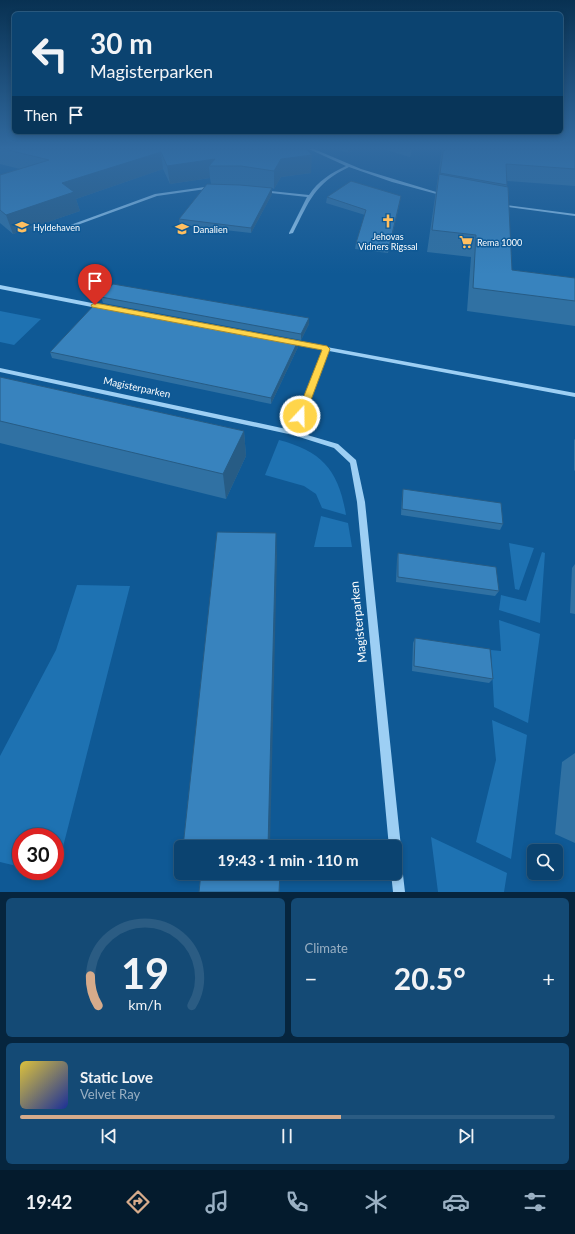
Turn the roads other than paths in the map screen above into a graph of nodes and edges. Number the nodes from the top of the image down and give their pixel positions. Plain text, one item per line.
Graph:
1 (181, 191) edge
2 (263, 191) edge
3 (314, 191) edge
4 (430, 191) edge
5 (310, 196) junction
6 (452, 196) edge
7 (498, 205) edge
8 (575, 215) edge
9 (67, 227) dead end
10 (292, 233) dead end
11 (0, 287) edge
12 (110, 308) edge
13 (280, 340) edge
14 (327, 349) junction
15 (0, 370) edge
16 (575, 395) edge
17 (293, 433) junction
18 (393, 840) edge
19 (398, 880) edge
20 (399, 892) edge

1 - 9 street
2 - 5 street
3 - 5 street
4 - 6 street
5 - 10 street
7 - 8 street
11 - 12 street
13 - 14 street
14 - 16 street
14 - 17 street
15 - 17 street, Magisterparken
17 - 18 street, Magisterparken
19 - 20 street

